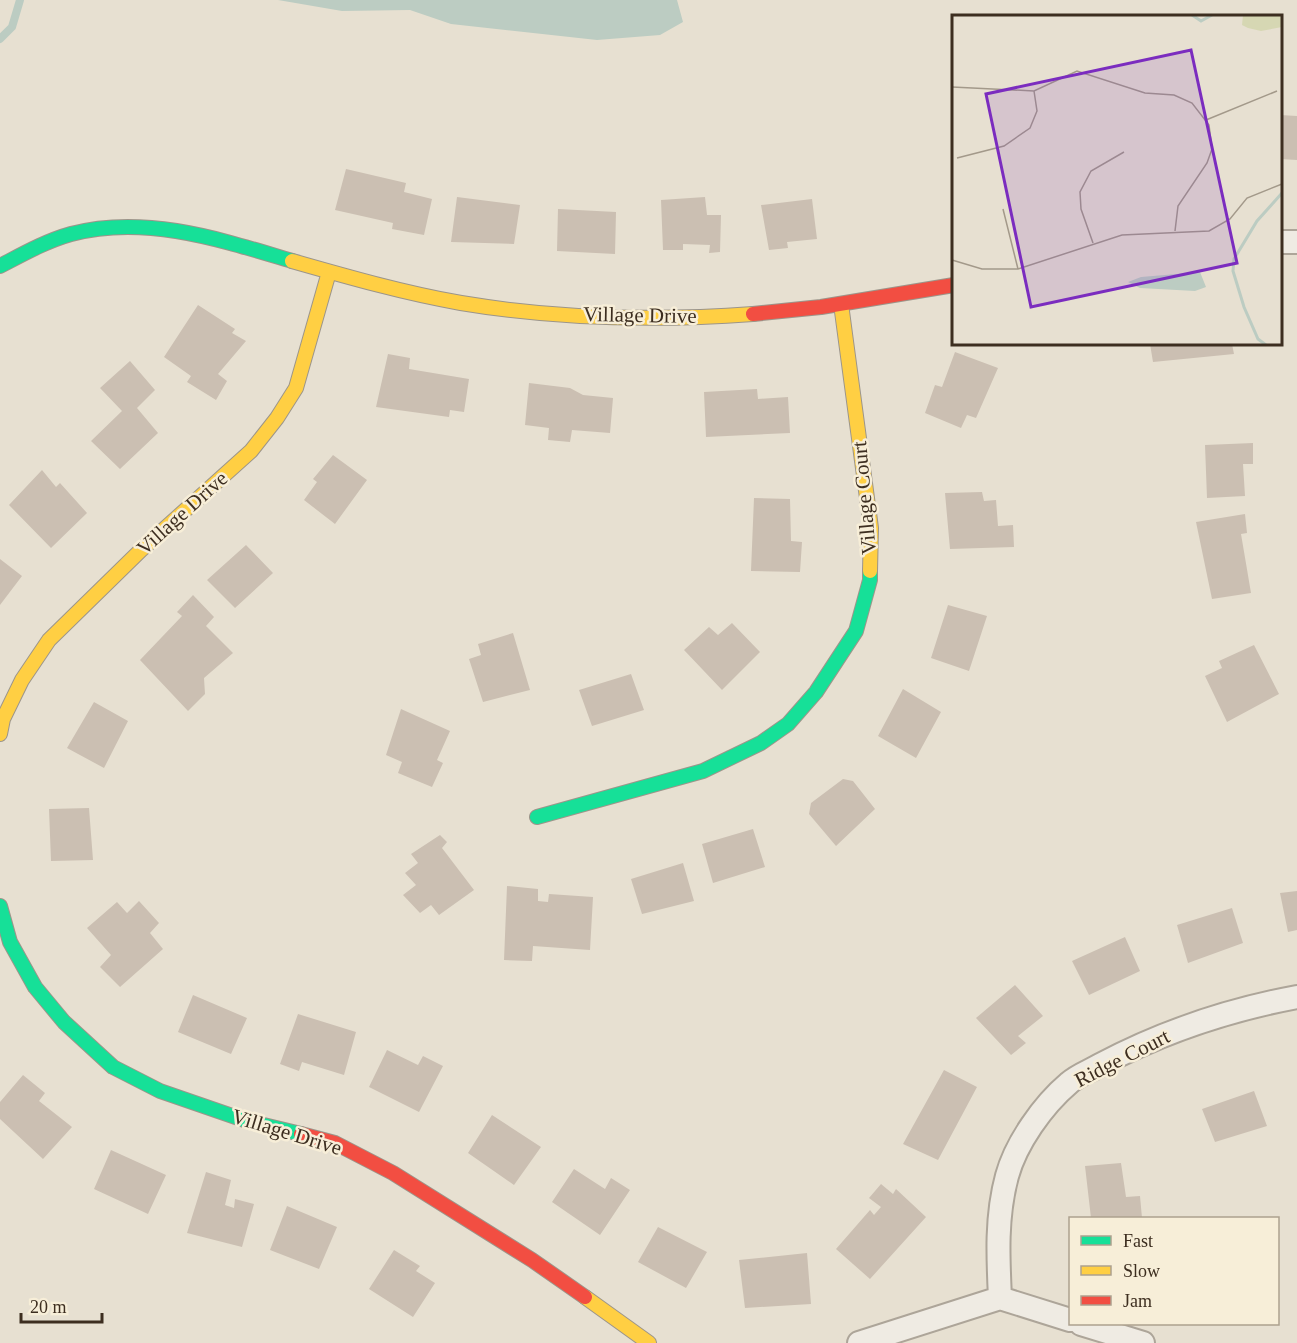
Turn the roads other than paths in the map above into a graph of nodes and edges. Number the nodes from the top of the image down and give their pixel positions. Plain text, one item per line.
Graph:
1 (0, 266) edge
2 (329, 272) junction
3 (952, 285) edge
4 (841, 304) junction
5 (0, 734) edge
6 (537, 817) dead end
7 (0, 906) edge
8 (1297, 997) edge
9 (1000, 1298) junction
10 (1069, 1319) edge
11 (1087, 1325) edge
12 (649, 1343) edge
13 (859, 1343) edge
14 (1143, 1343) edge

1 - 2 street, Village Drive
2 - 4 street, Village Drive
2 - 5 street, Village Drive
3 - 4 street, Village Drive
4 - 6 street, Village Court
7 - 12 street, Village Drive
8 - 9 street, Ridge Court
9 - 10 street
9 - 13 street
11 - 14 street

